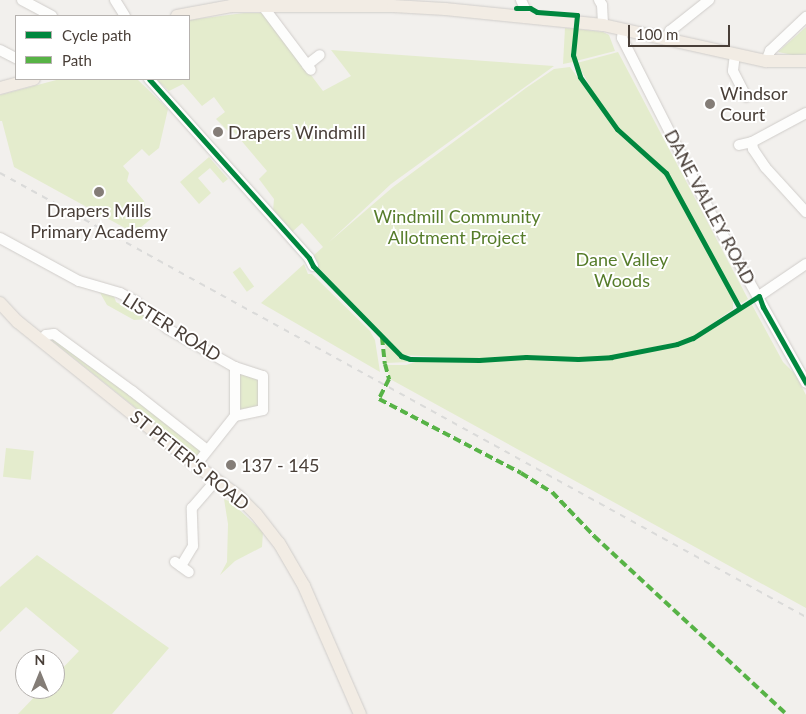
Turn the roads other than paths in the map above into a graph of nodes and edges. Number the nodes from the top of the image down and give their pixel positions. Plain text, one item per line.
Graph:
1 (22, 0) edge
2 (115, 0) edge
3 (516, 0) edge
4 (521, 0) edge
5 (599, 0) edge
6 (709, 0) edge
7 (344, 3) edge
8 (262, 5) junction
9 (444, 5) edge
10 (36, 12) edge
11 (124, 15) edge
12 (182, 15) edge
13 (513, 16) junction
14 (529, 17) junction
15 (806, 17) edge
16 (603, 25) junction
17 (623, 29) junction
18 (667, 38) junction
19 (0, 50) edge
20 (735, 54) junction
21 (320, 55) dead end
22 (15, 56) edge
23 (766, 61) junction
24 (806, 62) edge
25 (28, 80) edge
26 (150, 80) edge
27 (0, 88) edge
28 (746, 97) dead end
29 (806, 113) edge
30 (752, 142) junction
31 (739, 146) dead end
32 (806, 212) edge
33 (0, 238) edge
34 (806, 264) edge
35 (313, 266) dead end
36 (759, 296) junction
37 (0, 303) edge
38 (41, 340) junction
39 (235, 367) junction
40 (806, 383) edge
41 (235, 416) junction
42 (207, 450) junction
43 (196, 465) junction
44 (216, 480) junction
45 (182, 567) dead end
46 (360, 714) edge

1 - 10 street
2 - 11 street
3 - 13 street
4 - 14 street
5 - 16 street
6 - 18 street
7 - 8 main road
7 - 9 main road
8 - 12 main road
8 - 21 street
9 - 13 main road
13 - 14 main road
14 - 16 main road
15 - 23 street
16 - 17 main road
17 - 18 main road
17 - 36 street, DANE VALLEY ROAD
18 - 20 main road
19 - 22 street
20 - 23 main road
20 - 28 street
23 - 24 main road
25 - 27 main road
26 - 35 street
29 - 30 street
30 - 31 street
30 - 32 street
33 - 39 street, LISTER ROAD
34 - 36 street
36 - 40 street, DANE VALLEY ROAD
37 - 38 main road, ST PETER'S ROAD
38 - 42 street, ST PETER'S ROAD
38 - 43 main road, ST PETER'S ROAD
39 - 41 street, LISTER ROAD
39 - 41 street, LISTER ROAD
41 - 42 street
42 - 43 street
43 - 44 main road, ST PETER'S ROAD
44 - 45 street
44 - 46 main road, ST PETER'S ROAD

